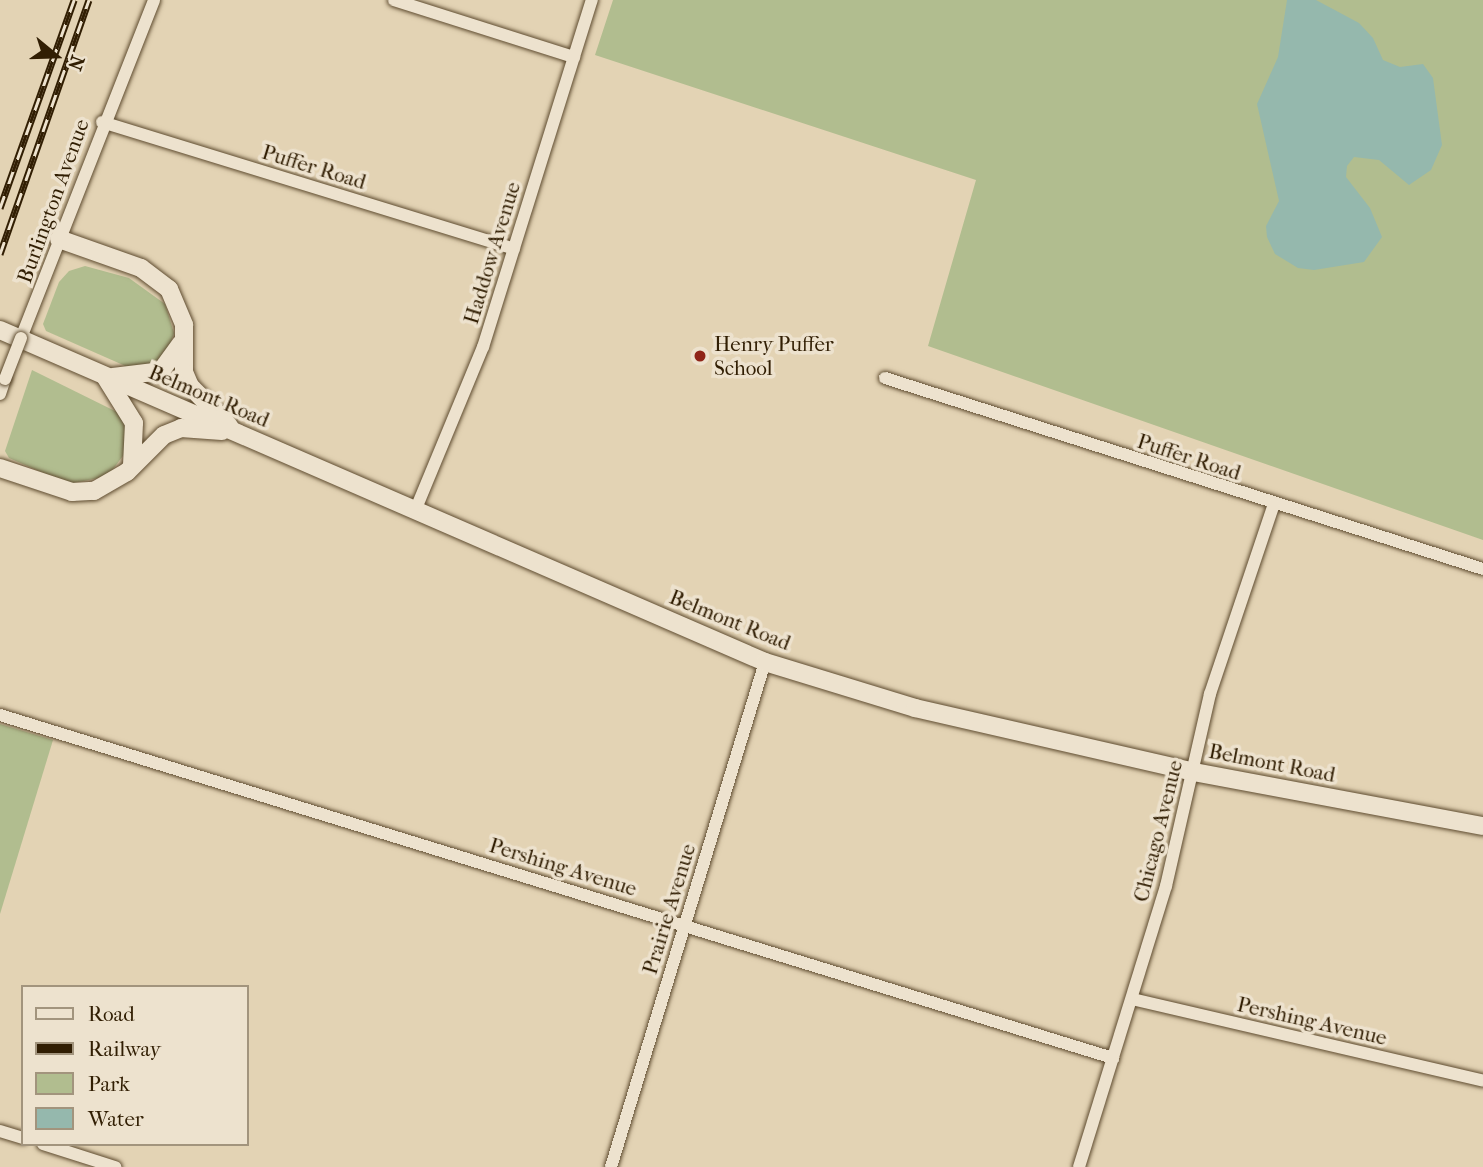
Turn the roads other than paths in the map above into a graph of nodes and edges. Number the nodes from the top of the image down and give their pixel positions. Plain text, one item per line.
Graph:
1 (153, 0) edge
2 (394, 0) edge
3 (592, 0) edge
4 (573, 57) junction
5 (102, 122) junction
6 (59, 239) junction
7 (514, 249) junction
8 (0, 330) edge
9 (183, 336) junction
10 (106, 378) junction
11 (885, 378) dead end
12 (0, 394) edge
13 (235, 432) junction
14 (132, 465) junction
15 (0, 468) edge
16 (1274, 504) junction
17 (415, 512) junction
18 (1483, 569) edge
19 (765, 662) junction
20 (0, 715) edge
21 (1194, 772) junction
22 (1483, 826) edge
23 (684, 925) junction
24 (1132, 999) junction
25 (1114, 1058) junction
26 (1483, 1081) edge
27 (0, 1131) edge
28 (21, 1137) edge
29 (49, 1146) edge
30 (115, 1167) edge
31 (611, 1167) edge
32 (1079, 1167) edge

1 - 5 street, Burlington Avenue
2 - 4 street
3 - 4 street, Haddow Avenue
4 - 7 street, Haddow Avenue
5 - 6 street, Burlington Avenue
5 - 7 street, Puffer Road
6 - 9 main road
6 - 12 street, Burlington Avenue, bridge
7 - 17 street, Haddow Avenue
8 - 10 main road, Belmont Road
9 - 10 main road
9 - 13 main road
10 - 13 main road, Belmont Road
10 - 14 main road
11 - 16 street, Puffer Road
13 - 14 main road
13 - 17 main road, Belmont Road
14 - 15 main road
16 - 18 street, Puffer Road
16 - 21 street, Chicago Avenue
17 - 19 main road, Belmont Road
19 - 21 main road, Belmont Road
19 - 23 street, Prairie Avenue
20 - 23 street, Pershing Avenue
21 - 22 main road, Belmont Road
21 - 24 street, Chicago Avenue
23 - 25 street, Pershing Avenue
23 - 31 street, Prairie Avenue
24 - 25 street, Chicago Avenue
24 - 26 street, Pershing Avenue
25 - 32 street, Chicago Avenue
27 - 28 street
29 - 30 street

